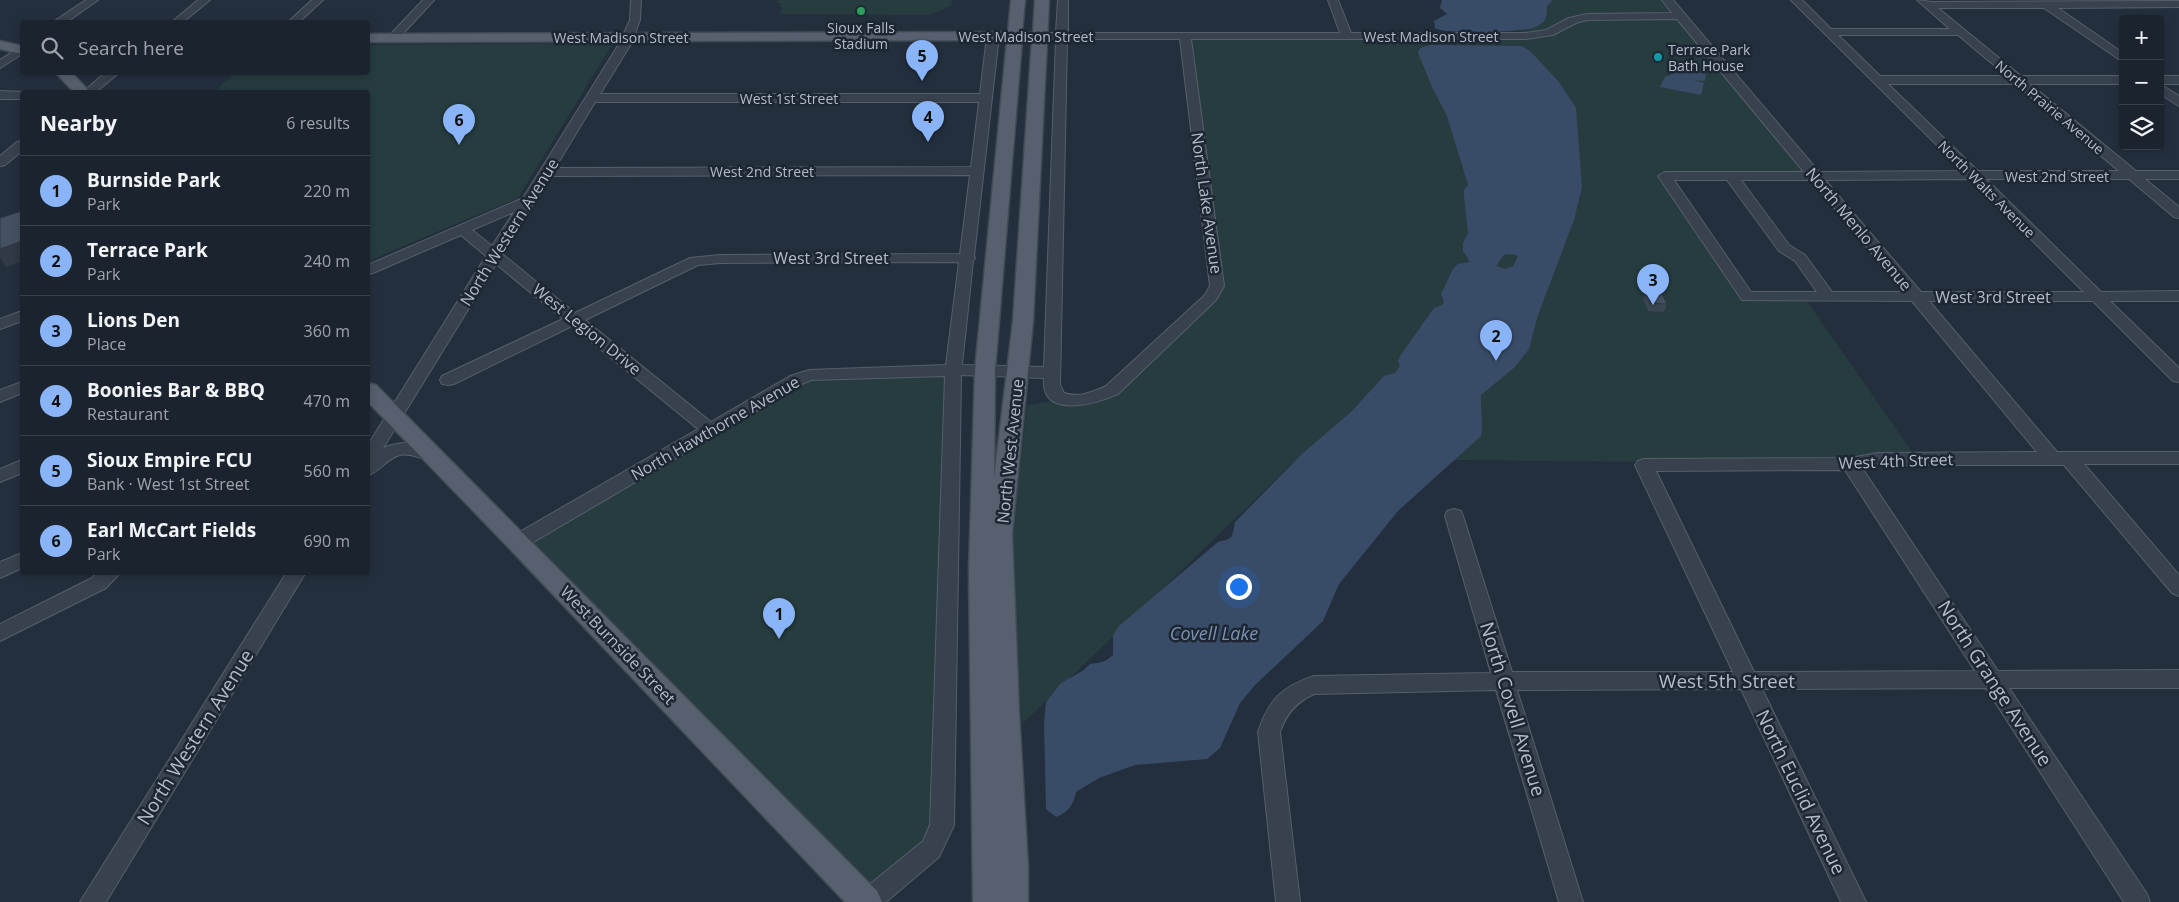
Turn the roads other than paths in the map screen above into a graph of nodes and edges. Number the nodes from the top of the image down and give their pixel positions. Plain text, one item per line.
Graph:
1 (93, 0) edge
2 (205, 0) edge
3 (318, 0) edge
4 (429, 0) edge
5 (636, 0) edge
6 (1018, 0) edge
7 (1042, 0) edge
8 (1063, 0) edge
9 (1333, 0) edge
10 (1668, 0) edge
11 (1796, 0) edge
12 (1925, 2) edge
13 (2044, 2) edge
14 (2177, 3) edge
15 (1681, 16) junction
16 (63, 20) edge
17 (179, 20) edge
18 (295, 20) edge
19 (1829, 32) junction
20 (1960, 32) junction
21 (1062, 35) junction
22 (1185, 35) junction
23 (1346, 35) junction
24 (629, 36) junction
25 (994, 36) junction
26 (1014, 36) junction
27 (1040, 36) junction
28 (0, 38) edge
29 (370, 38) edge
30 (394, 38) junction
31 (0, 45) edge
32 (20, 46) edge
33 (20, 47) edge
34 (20, 49) edge
35 (2119, 56) edge
36 (0, 65) edge
37 (65, 75) edge
38 (110, 75) edge
39 (1038, 76) junction
40 (1878, 80) junction
41 (2018, 80) junction
42 (2119, 80) edge
43 (2164, 80) edge
44 (2179, 80) edge
45 (80, 90) edge
46 (92, 90) edge
47 (2164, 91) edge
48 (0, 95) edge
49 (20, 95) edge
50 (592, 98) junction
51 (986, 98) junction
52 (2179, 102) edge
53 (20, 147) edge
54 (1, 161) edge
55 (978, 171) junction
56 (546, 172) junction
57 (2179, 175) edge
58 (1738, 176) junction
59 (1815, 176) junction
60 (1974, 176) junction
61 (2133, 176) junction
62 (528, 201) junction
63 (2179, 214) edge
64 (462, 229) junction
65 (494, 254) junction
66 (968, 258) junction
67 (370, 269) edge
68 (2096, 296) junction
69 (2179, 296) edge
70 (1828, 297) junction
71 (1916, 297) junction
72 (1747, 298) joint
73 (20, 317) edge
74 (575, 319) junction
75 (0, 324) edge
76 (953, 370) junction
77 (984, 370) junction
78 (1019, 371) junction
79 (1052, 373) junction
80 (2179, 377) edge
81 (448, 380) dead end
82 (20, 387) edge
83 (370, 392) edge
84 (0, 396) edge
85 (393, 417) junction
86 (710, 430) junction
87 (370, 455) edge
88 (432, 456) junction
89 (2060, 458) junction
90 (2179, 458) edge
91 (1850, 464) junction
92 (1644, 465) joint
93 (20, 467) edge
94 (370, 467) edge
95 (0, 476) edge
96 (1454, 516) dead end
97 (518, 542) junction
98 (20, 561) edge
99 (0, 571) edge
100 (109, 575) edge
101 (295, 575) edge
102 (2179, 588) edge
103 (0, 633) edge
104 (2179, 679) edge
105 (1993, 680) junction
106 (1504, 681) junction
107 (1747, 681) junction
108 (92, 902) edge
109 (867, 902) edge
110 (989, 902) edge
111 (1012, 902) edge
112 (1288, 902) edge
113 (1572, 902) edge
114 (1854, 902) edge
115 (2138, 902) edge

1 - 16 street
2 - 17 street
3 - 18 street
4 - 30 street
5 - 24 street, North Western Avenue
6 - 26 main road, North West Avenue
6 - 27 main road
7 - 27 main road, North West Avenue
8 - 21 street
9 - 23 street
10 - 15 street, North Menlo Avenue
11 - 19 street, North Walts Avenue
12 - 13 street
12 - 20 street, North Prairie Avenue
13 - 14 street
13 - 35 street
15 - 23 street, West Madison Street
15 - 59 street, North Menlo Avenue
19 - 20 street
19 - 40 street, North Walts Avenue
20 - 41 street, North Prairie Avenue
21 - 22 street, West Madison Street
21 - 27 street, West Madison Street
21 - 79 street
22 - 23 street, West Madison Street
22 - 79 street, North Lake Avenue
24 - 25 main road, West Madison Street
24 - 30 main road, West Madison Street
24 - 50 street, North Western Avenue
25 - 26 main road, West Madison Street
25 - 51 street
26 - 27 main road, West Madison Street
26 - 39 main road
26 - 77 main road, North West Avenue
27 - 39 main road, North West Avenue
28 - 32 main road
29 - 30 main road, West Madison Street
31 - 33 main road
34 - 36 street
37 - 45 main road
38 - 46 street
39 - 78 main road, North West Avenue
40 - 41 street
40 - 60 street, North Walts Avenue
41 - 42 street
41 - 61 street, North Prairie Avenue
43 - 44 street
47 - 52 street
48 - 49 street
50 - 51 street, West 1st Street
50 - 56 street, North Western Avenue
51 - 55 street
53 - 54 street
55 - 56 street, West 2nd Street
55 - 66 street
56 - 62 street, North Western Avenue
57 - 61 street, West 2nd Street
58 - 59 street, West 2nd Street
58 - 70 street
58 - 72 street, West 2nd Street
59 - 60 street, West 2nd Street
59 - 71 street, North Menlo Avenue
60 - 61 street, West 2nd Street
60 - 68 street, North Walts Avenue
61 - 63 street, North Prairie Avenue
62 - 64 street
62 - 65 street, North Western Avenue
64 - 65 street, West Legion Drive
64 - 67 street
65 - 74 street, West Legion Drive
65 - 85 street, North Western Avenue
66 - 74 street, West 3rd Street
66 - 76 street
68 - 69 street, West 3rd Street
68 - 71 street, West 3rd Street
68 - 80 street, North Walts Avenue
70 - 71 street, West 3rd Street
70 - 72 street, West 3rd Street
71 - 89 street, North Menlo Avenue
73 - 75 street
74 - 81 street, West 3rd Street
74 - 86 street, West Legion Drive
76 - 77 street, North Hawthorne Avenue
76 - 86 street, North Hawthorne Avenue
76 - 109 street
77 - 78 street, North Hawthorne Avenue
77 - 110 main road, North West Avenue
78 - 79 street
78 - 111 main road, North West Avenue
82 - 84 street
83 - 85 main road, West Burnside Street
85 - 87 street, North Western Avenue
85 - 88 main road, West Burnside Street
86 - 97 street, North Hawthorne Avenue
88 - 94 street
88 - 97 main road, West Burnside Street
89 - 90 street, West 4th Street
89 - 91 street, West 4th Street
89 - 102 street, North Menlo Avenue
91 - 92 street, West 4th Street
91 - 105 street, North Grange Avenue
92 - 107 street, North Euclid Avenue
93 - 95 street
96 - 106 street, North Covell Avenue
97 - 109 main road, West Burnside Street
98 - 99 street
100 - 103 street
101 - 108 street, North Western Avenue
104 - 105 street, West 5th Street
105 - 107 street, West 5th Street
105 - 115 street, North Grange Avenue
106 - 107 street, West 5th Street
106 - 112 street, West 5th Street
106 - 113 street, North Covell Avenue
107 - 114 street, North Euclid Avenue

